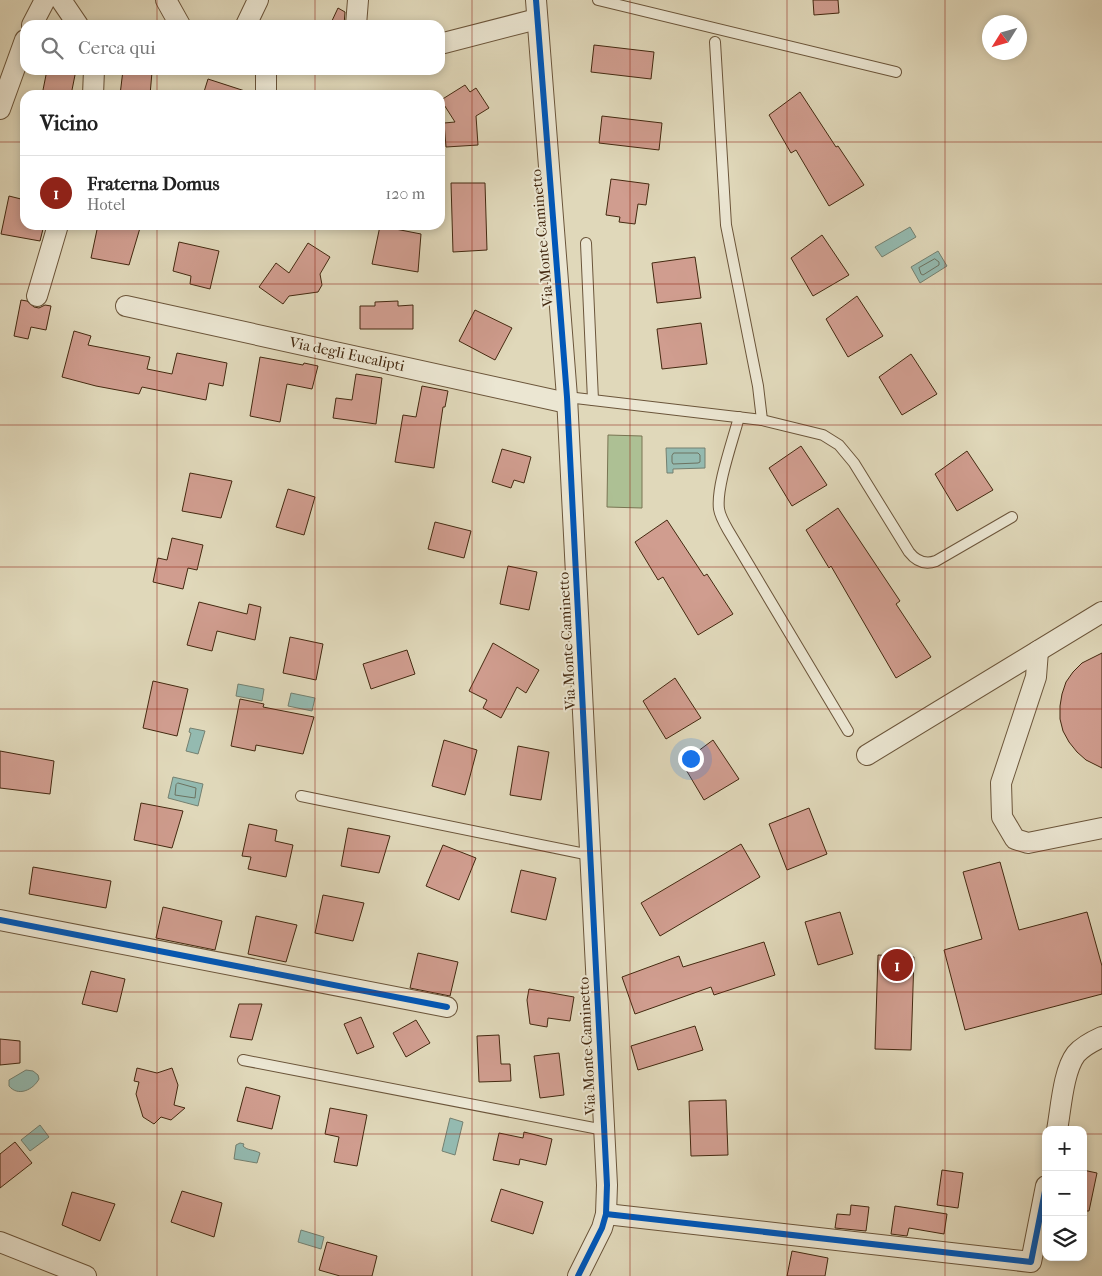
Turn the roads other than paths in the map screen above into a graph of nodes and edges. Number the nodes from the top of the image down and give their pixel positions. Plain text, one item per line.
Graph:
1 (44, 0) edge
2 (61, 0) edge
3 (166, 0) edge
4 (259, 0) edge
5 (358, 0) edge
6 (598, 0) edge
7 (536, 9) edge
8 (34, 20) edge
9 (75, 20) edge
10 (177, 20) edge
11 (249, 20) edge
12 (261, 20) edge
13 (356, 20) edge
14 (445, 42) edge
15 (715, 42) dead end
16 (20, 54) edge
17 (896, 72) dead end
18 (94, 75) edge
19 (266, 75) edge
20 (93, 90) edge
21 (266, 90) edge
22 (0, 108) edge
23 (57, 230) edge
24 (586, 243) dead end
25 (37, 296) dead end
26 (126, 306) dead end
27 (567, 400) junction
28 (593, 400) junction
29 (739, 418) junction
30 (762, 420) junction
31 (1012, 517) dead end
32 (1102, 612) edge
33 (1038, 651) junction
34 (848, 731) dead end
35 (867, 755) dead end
36 (301, 796) dead end
37 (1102, 828) edge
38 (590, 855) junction
39 (0, 920) edge
40 (447, 1007) dead end
41 (1102, 1037) edge
42 (243, 1060) dead end
43 (1057, 1126) edge
44 (604, 1130) junction
45 (1042, 1206) edge
46 (606, 1214) junction
47 (0, 1242) edge
48 (86, 1276) edge
49 (578, 1276) edge

1 - 8 street
2 - 9 street
3 - 10 street
4 - 11 street
4 - 12 street
5 - 13 street
6 - 17 lane
7 - 14 street
7 - 27 street, Via Monte Caminetto
15 - 30 lane
16 - 22 street
18 - 20 street
19 - 21 street
23 - 25 street
24 - 28 lane
26 - 27 street, Via degli Eucalipti
27 - 28 lane
27 - 38 street, Via Monte Caminetto
28 - 29 lane
29 - 30 lane
29 - 34 lane
30 - 31 lane
32 - 33 street
33 - 35 street
33 - 37 street
36 - 38 lane
38 - 44 street, Via Monte Caminetto
39 - 40 street
41 - 43 street
42 - 44 lane
44 - 46 street, Via Monte Caminetto
45 - 46 street
46 - 49 street, Via Monte Caminetto
47 - 48 street

